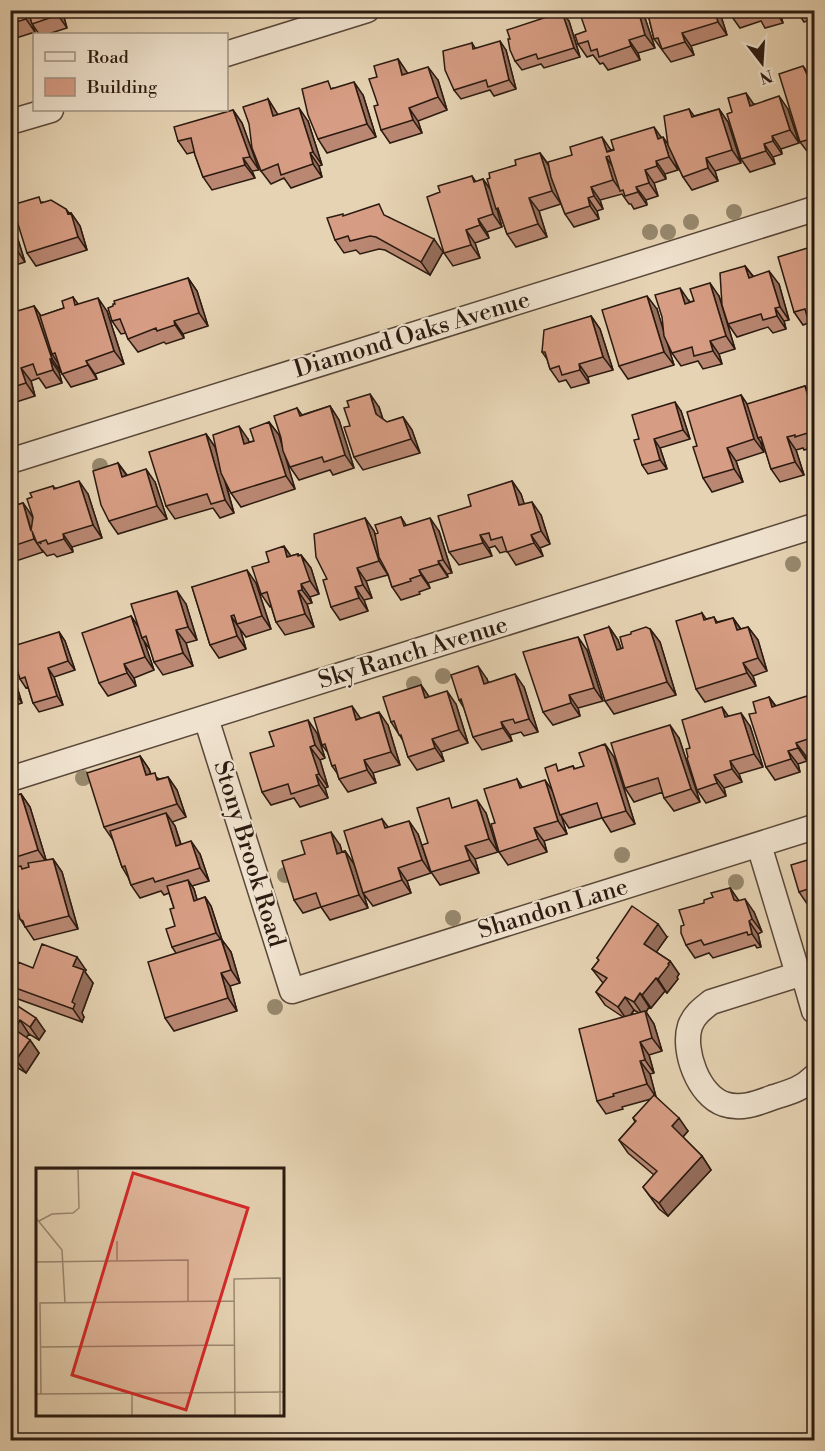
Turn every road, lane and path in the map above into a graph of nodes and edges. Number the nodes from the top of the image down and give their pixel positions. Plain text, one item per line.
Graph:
1 (367, 10) edge
2 (228, 53) edge
3 (48, 111) edge
4 (10, 122) edge
5 (814, 209) edge
6 (10, 461) edge
7 (814, 526) edge
8 (206, 718) junction
9 (10, 779) edge
10 (814, 827) edge
11 (759, 845) junction
12 (798, 974) junction
13 (292, 991) joint
14 (814, 1011) edge
15 (814, 1077) edge

1 - 2 street
3 - 4 street
5 - 6 street, Diamond Oaks Avenue
7 - 8 street, Sky Ranch Avenue
8 - 9 street, Sky Ranch Avenue
8 - 13 street, Stony Brook Road
10 - 11 street, Shandon Lane
11 - 12 street
11 - 13 street, Shandon Lane
12 - 14 street
12 - 15 street

